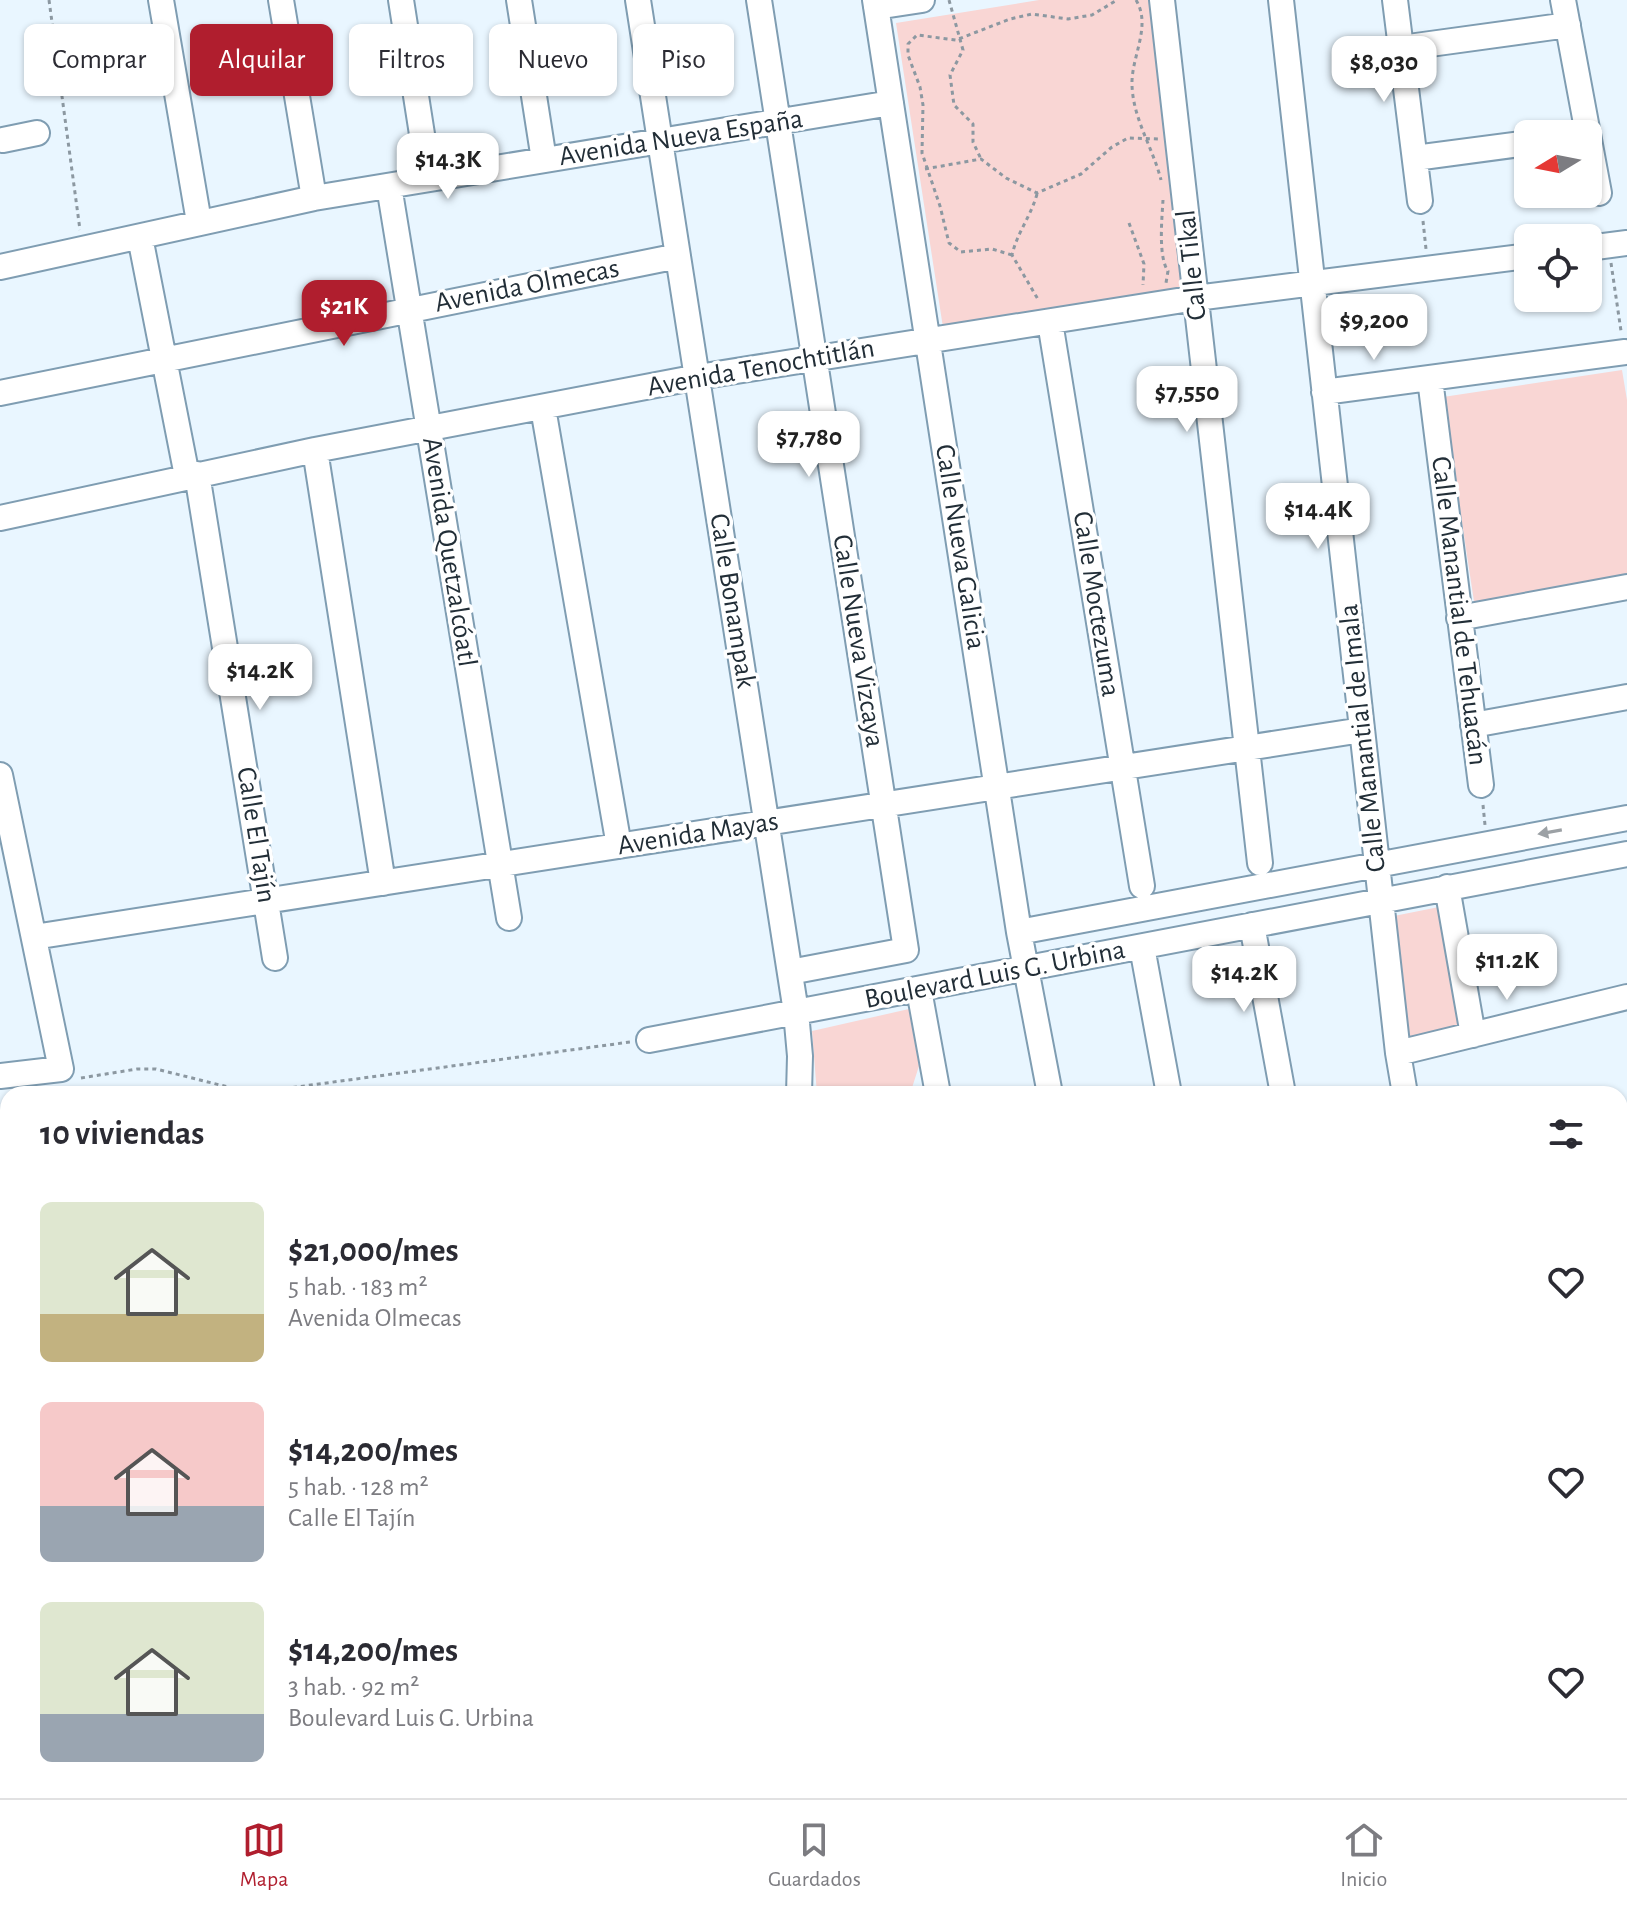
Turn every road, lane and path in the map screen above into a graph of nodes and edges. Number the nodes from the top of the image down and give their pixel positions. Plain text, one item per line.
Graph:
1 (49, 0) edge
2 (161, 0) edge
3 (281, 0) edge
4 (401, 0) edge
5 (519, 0) edge
6 (638, 0) edge
7 (759, 0) edge
8 (922, 0) edge
9 (949, 0) edge
10 (1117, 0) edge
11 (1136, 0) edge
12 (1162, 0) edge
13 (1281, 0) edge
14 (1395, 0) edge
15 (1563, 0) edge
16 (876, 4) edge
17 (1568, 25) junction
18 (961, 38) junction
19 (1401, 48) junction
20 (891, 103) junction
21 (1586, 120) edge
22 (778, 122) junction
23 (37, 133) dead end
24 (1, 135) edge
25 (1178, 138) junction
26 (1147, 140) junction
27 (660, 141) junction
28 (1514, 145) edge
29 (1415, 158) junction
30 (981, 159) junction
31 (544, 160) junction
32 (927, 169) junction
33 (902, 173) junction
34 (429, 179) junction
35 (1160, 180) dead end
36 (389, 186) junction
37 (1037, 193) junction
38 (1163, 195) dead end
39 (314, 198) junction
40 (1420, 201) joint
41 (199, 222) junction
42 (1129, 223) dead end
43 (140, 237) junction
44 (1627, 243) edge
45 (1602, 246) edge
46 (83, 250) junction
47 (1012, 255) junction
48 (678, 256) junction
49 (1514, 258) edge
50 (0, 267) edge
51 (1429, 268) junction
52 (1312, 282) junction
53 (1166, 284) dead end
54 (1196, 298) junction
55 (409, 310) junction
56 (1130, 310) junction
57 (1050, 322) junction
58 (928, 341) junction
59 (1624, 351) edge
60 (815, 358) junction
61 (164, 360) junction
62 (698, 377) junction
63 (1431, 387) junction
64 (0, 393) edge
65 (1325, 400) junction
66 (543, 408) junction
67 (429, 429) junction
68 (315, 450) junction
69 (192, 475) junction
70 (0, 518) edge
71 (1627, 587) edge
72 (1459, 618) junction
73 (1627, 697) edge
74 (1473, 725) junction
75 (1362, 730) junction
76 (1247, 749) junction
77 (1123, 768) junction
78 (0, 775) edge
79 (1481, 785) joint
80 (998, 787) junction
81 (883, 805) junction
82 (1627, 818) edge
83 (767, 823) junction
84 (1487, 843) junction
85 (619, 846) junction
86 (1627, 854) edge
87 (1260, 863) dead end
88 (1377, 863) junction
89 (500, 864) junction
90 (383, 883) junction
91 (1142, 886) dead end
92 (1447, 887) junction
93 (1381, 899) junction
94 (266, 901) junction
95 (509, 918) dead end
96 (1252, 925) junction
97 (1019, 932) junction
98 (34, 937) junction
99 (1142, 947) junction
100 (906, 950) joint
101 (275, 958) dead end
102 (1026, 970) junction
103 (790, 972) junction
104 (919, 990) junction
105 (1627, 997) edge
106 (796, 1012) junction
107 (1473, 1035) junction
108 (649, 1040) joint
109 (1398, 1053) junction
110 (933, 1068) junction
111 (61, 1069) junction
112 (0, 1076) edge
113 (224, 1086) edge
114 (304, 1086) edge
115 (799, 1086) edge
116 (927, 1086) edge
117 (936, 1086) edge
118 (1048, 1086) edge
119 (1168, 1086) edge
120 (1282, 1086) edge
121 (1404, 1086) edge

1 - 46 path
2 - 41 street
3 - 39 street
4 - 34 street
5 - 31 street
6 - 27 street, Calle Bonampak
7 - 22 street, Calle Nueva Vizcaya
8 - 16 street
9 - 18 path
10 - 18 path
11 - 26 path
12 - 25 street, Calle Tikal
13 - 52 street, Calle Manantial de Imala
14 - 19 street
15 - 17 street
16 - 20 street, Calle Nueva Galicia
17 - 19 street
17 - 21 street
18 - 30 path
18 - 32 path
19 - 29 street
20 - 22 street, Avenida Nueva España
20 - 33 street, Calle Nueva Galicia
22 - 27 street, Avenida Nueva España
22 - 60 street, Calle Nueva Vizcaya
23 - 24 street
25 - 26 path
25 - 54 street, Calle Tikal
26 - 35 path
26 - 37 path
27 - 31 street, Avenida Nueva España
27 - 48 street, Calle Bonampak
28 - 29 street
29 - 40 street
30 - 32 path
30 - 37 path
31 - 34 street, Avenida Nueva España
32 - 33 path
32 - 47 path
33 - 58 street, Calle Nueva Galicia
34 - 36 street, Avenida Nueva España
36 - 39 street, Avenida Nueva España
36 - 55 street, Avenida Quetzalcóatl
37 - 47 path
38 - 53 path
39 - 41 street, Avenida Nueva España
40 - 51 path
41 - 43 street, Avenida Nueva España
42 - 56 path
43 - 46 street, Avenida Nueva España
43 - 61 street, Calle El Tajín
44 - 45 street
46 - 50 street, Avenida Nueva España
47 - 57 path
48 - 55 street, Avenida Olmecas
48 - 62 street, Calle Bonampak
49 - 51 street, Avenida Tenochtitlán
51 - 52 street, Avenida Tenochtitlán
52 - 54 street, Avenida Tenochtitlán
52 - 65 street, Calle Manantial de Imala
54 - 56 street, Avenida Tenochtitlán
54 - 76 street, Calle Tikal
55 - 61 street, Avenida Olmecas
55 - 67 street, Avenida Quetzalcóatl
56 - 57 street, Avenida Tenochtitlán
57 - 58 street, Avenida Tenochtitlán
57 - 77 street, Calle Moctezuma
58 - 60 street, Avenida Tenochtitlán
58 - 80 street, Calle Nueva Galicia
59 - 63 street
60 - 62 street, Avenida Tenochtitlán
60 - 81 street, Calle Nueva Vizcaya
61 - 64 street, Avenida Olmecas
61 - 69 street, Calle El Tajín
62 - 66 street, Avenida Tenochtitlán
62 - 83 street, Calle Bonampak
63 - 65 street
63 - 72 street, Calle Manantial de Tehuacán
65 - 75 street, Calle Manantial de Imala
66 - 67 street, Avenida Tenochtitlán
66 - 85 street
67 - 68 street, Avenida Tenochtitlán
67 - 89 street, Avenida Quetzalcóatl
68 - 69 street, Avenida Tenochtitlán
68 - 90 street
69 - 70 street, Avenida Tenochtitlán
69 - 94 street, Calle El Tajín
71 - 72 street
72 - 74 street, Calle Manantial de Tehuacán
73 - 74 street
74 - 79 street, Calle Manantial de Tehuacán
75 - 76 street, Avenida Mayas
75 - 88 street, Calle Manantial de Imala
76 - 77 street, Avenida Mayas
76 - 87 street, Calle Tikal
77 - 80 street, Avenida Mayas
77 - 91 street, Calle Moctezuma
78 - 98 street
79 - 84 path, Calle Manantial de Tehuacán
80 - 81 street, Avenida Mayas
80 - 97 street, Calle Nueva Galicia
81 - 83 street, Avenida Mayas
81 - 100 street, Calle Nueva Vizcaya
82 -> 84 street, Boulevard Luis G. Urbina
83 - 85 street, Avenida Mayas
83 - 103 street, Calle Bonampak
84 - 88 street, Boulevard Luis G. Urbina
85 - 89 street, Avenida Mayas
86 - 92 street, Boulevard Luis G. Urbina
88 - 93 street, Calle Manantial de Imala
88 - 97 street, Boulevard Luis G. Urbina
89 - 90 street, Avenida Mayas
89 - 95 street, Avenida Quetzalcóatl
90 - 94 street, Avenida Mayas
92 - 93 street, Boulevard Luis G. Urbina
92 - 107 street
93 - 96 street, Boulevard Luis G. Urbina
93 - 109 street, Calle Manantial de Imala
94 - 98 street, Avenida Mayas
94 - 101 street, Calle El Tajín
96 - 99 street, Boulevard Luis G. Urbina
96 - 120 street
97 - 102 street, Calle Nueva Galicia
98 - 111 street
99 - 102 street, Boulevard Luis G. Urbina
99 - 119 street
100 - 103 street, Boulevard Luis G. Urbina
102 - 104 street, Boulevard Luis G. Urbina
102 - 118 street, Calle Nueva Galicia
103 - 106 street, Calle Bonampak
104 - 106 street, Boulevard Luis G. Urbina
104 - 110 street
105 - 107 street
106 - 108 street, Boulevard Luis G. Urbina
106 - 115 street, Calle Bonampak
107 - 109 street
108 - 114 path
109 - 121 street, Calle Manantial de Imala
110 - 116 street
110 - 117 street
111 - 112 street
111 - 113 path

